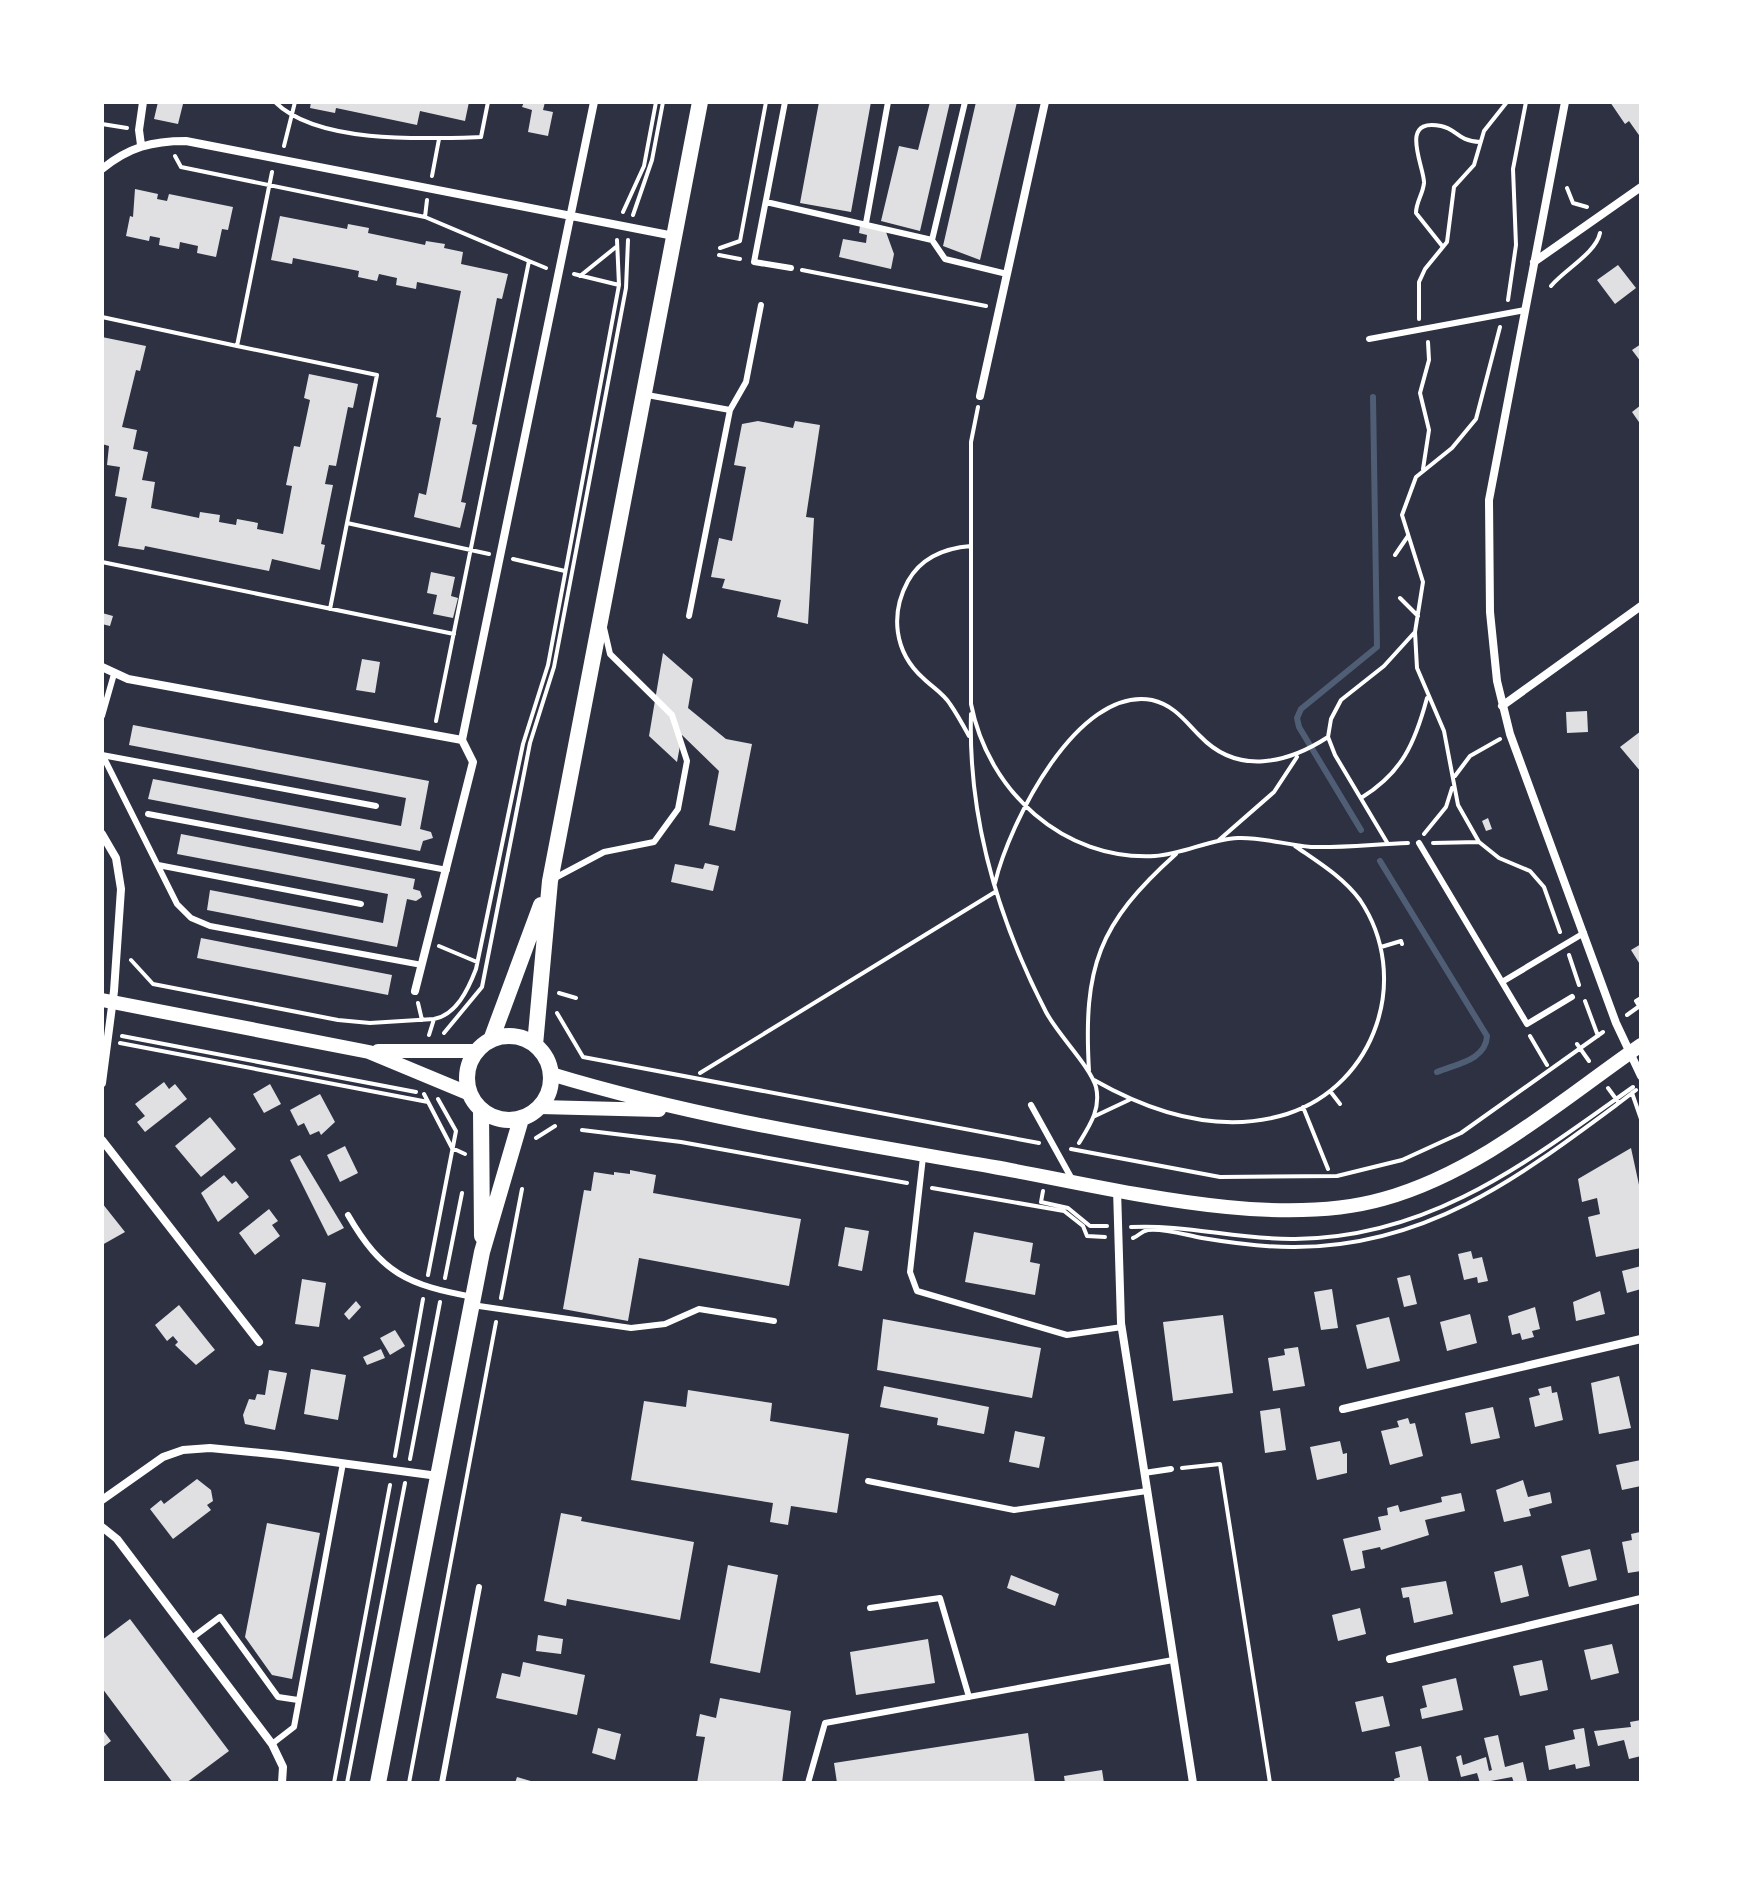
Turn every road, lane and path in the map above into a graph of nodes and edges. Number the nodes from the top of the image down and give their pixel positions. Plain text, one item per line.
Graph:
1 (143, 102) edge
2 (275, 102) edge
3 (295, 102) edge
4 (488, 102) edge
5 (594, 102) edge
6 (656, 102) edge
7 (663, 102) edge
8 (700, 102) edge
9 (766, 102) edge
10 (785, 102) edge
11 (888, 102) edge
12 (965, 102) edge
13 (1045, 102) edge
14 (1507, 102) edge
15 (1526, 102) edge
16 (1565, 102) edge
17 (291, 118) junction
18 (102, 124) edge
19 (139, 130) junction
20 (439, 139) junction
21 (1480, 142) junction
22 (141, 145) junction
23 (173, 154) dead end
24 (278, 159) junction
25 (102, 169) edge
26 (270, 185) junction
27 (1641, 187) edge
28 (429, 188) junction
29 (766, 202) junction
30 (425, 217) junction
31 (570, 218) junction
32 (866, 223) junction
33 (1610, 226) dead end
34 (620, 227) junction
35 (631, 228) junction
36 (674, 236) junction
37 (932, 240) junction
38 (617, 247) junction
39 (720, 248) dead end
40 (1443, 248) junction
41 (719, 255) dead end
42 (735, 258) dead end
43 (1534, 262) junction
44 (791, 268) joint
45 (1007, 274) junction
46 (580, 276) dead end
47 (1551, 286) dead end
48 (761, 305) dead end
49 (1000, 308) junction
50 (1525, 310) junction
51 (1505, 313) junction
52 (102, 317) edge
53 (1422, 329) junction
54 (1369, 339) dead end
55 (237, 346) junction
56 (643, 394) junction
57 (980, 396) joint
58 (730, 410) junction
59 (1423, 469) junction
60 (347, 523) junction
61 (1408, 536) junction
62 (971, 546) junction
63 (471, 550) junction
64 (1395, 555) dead end
65 (500, 557) junction
66 (102, 562) edge
67 (565, 571) junction
68 (1400, 598) dead end
69 (330, 609) junction
70 (1639, 610) edge
71 (601, 615) junction
72 (689, 616) dead end
73 (1419, 617) junction
74 (1415, 632) junction
75 (454, 634) junction
76 (102, 667) edge
77 (114, 674) junction
78 (1427, 697) junction
79 (971, 704) junction
80 (1502, 706) junction
81 (102, 716) edge
82 (1510, 734) junction
83 (433, 735) junction
84 (970, 737) junction
85 (1328, 737) junction
86 (462, 740) junction
87 (102, 755) edge
88 (1299, 755) junction
89 (1454, 778) junction
90 (1361, 798) junction
91 (1023, 805) junction
92 (376, 806) dead end
93 (148, 814) dead end
94 (102, 834) edge
95 (1217, 841) junction
96 (1479, 842) junction
97 (1410, 843) junction
98 (1419, 843) junction
99 (1388, 844) junction
100 (1293, 845) junction
101 (1178, 853) junction
102 (158, 865) junction
103 (447, 870) junction
104 (550, 881) junction
105 (995, 889) junction
106 (361, 904) dead end
107 (1584, 933) junction
108 (428, 941) junction
109 (1402, 944) dead end
110 (1565, 945) junction
111 (1381, 947) junction
112 (117, 956) junction
113 (477, 962) junction
114 (422, 965) junction
115 (1502, 982) junction
116 (482, 987) junction
117 (415, 991) dead end
118 (509, 995) junction
119 (1572, 997) dead end
120 (1641, 998) edge
121 (107, 1001) edge
122 (537, 1002) junction
123 (1640, 1007) edge
124 (434, 1019) junction
125 (1616, 1023) junction
126 (1527, 1024) junction
127 (1598, 1036) junction
128 (108, 1037) junction
129 (484, 1045) junction
130 (535, 1045) junction
131 (1635, 1049) edge
132 (432, 1051) junction
133 (369, 1052) junction
134 (596, 1056) junction
135 (1547, 1065) dead end
136 (420, 1072) junction
137 (1089, 1072) junction
138 (700, 1073) dead end
139 (551, 1074) junction
140 (1641, 1076) edge
141 (1094, 1080) junction
142 (102, 1083) edge
143 (590, 1086) junction
144 (1330, 1091) junction
145 (1632, 1093) dead end
146 (424, 1094) junction
147 (470, 1094) junction
148 (1129, 1100) junction
149 (428, 1102) junction
150 (1340, 1104) dead end
151 (1031, 1105) dead end
152 (540, 1107) junction
153 (587, 1107) junction
154 (1303, 1107) junction
155 (481, 1110) junction
156 (684, 1111) junction
157 (1095, 1116) junction
158 (521, 1119) junction
159 (1641, 1119) edge
160 (565, 1126) dead end
161 (574, 1128) dead end
162 (102, 1140) edge
163 (533, 1141) dead end
164 (1079, 1143) dead end
165 (1053, 1146) junction
166 (452, 1148) junction
167 (923, 1154) junction
168 (466, 1167) dead end
169 (1328, 1169) dead end
170 (465, 1179) dead end
171 (1073, 1181) junction
172 (524, 1182) dead end
173 (1117, 1188) junction
174 (348, 1215) dead end
175 (482, 1252) junction
176 (425, 1288) junction
177 (442, 1291) junction
178 (472, 1301) junction
179 (498, 1310) junction
180 (774, 1321) dead end
181 (1122, 1327) junction
182 (1641, 1339) edge
183 (259, 1342) dead end
184 (1343, 1409) dead end
185 (343, 1463) junction
186 (393, 1469) junction
187 (1171, 1469) joint
188 (407, 1472) junction
189 (1144, 1473) junction
190 (438, 1476) junction
191 (868, 1481) dead end
192 (1147, 1491) junction
193 (102, 1500) edge
194 (102, 1527) edge
195 (479, 1587) dead end
196 (1641, 1599) edge
197 (870, 1608) dead end
198 (192, 1638) junction
199 (1390, 1659) dead end
200 (1173, 1660) junction
201 (969, 1697) junction
202 (298, 1700) junction
203 (272, 1744) junction
204 (282, 1783) edge
205 (334, 1783) edge
206 (347, 1783) edge
207 (378, 1783) edge
208 (409, 1783) edge
209 (442, 1783) edge
210 (808, 1783) edge
211 (1193, 1783) edge
212 (1270, 1783) edge

1 - 19 street
2 - 17 path
3 - 17 path
4 - 20 path
5 - 31 street
6 - 34 path
7 - 35 path
8 - 36 main road
9 - 39 path
10 - 29 lane
11 - 32 lane
12 - 37 lane
13 - 45 street
14 - 21 path
15 - 51 path
16 - 43 street
17 - 20 path
17 - 24 path
18 - 19 path
19 - 22 street
20 - 28 path
21 - 40 path
21 - 40 path
22 - 24 street
22 - 25 street
23 - 26 path
24 - 26 path
24 - 28 street
26 - 30 path
26 - 55 path
27 - 43 street
28 - 30 path
28 - 31 street
29 - 32 lane
29 - 44 lane
30 - 63 path
31 - 34 street
31 - 65 street
32 - 37 lane
33 - 47 path
34 - 35 street
34 - 38 path
35 - 36 street
35 - 116 path
36 - 56 main road
37 - 45 lane
38 - 46 path
38 - 67 path
40 - 53 path
41 - 42 path
43 - 50 street
44 - 49 path
45 - 49 street
48 - 58 lane
49 - 57 street
50 - 51 lane
50 - 80 street
51 - 53 lane
51 - 59 path
52 - 55 path
53 - 54 lane
53 - 59 path
55 - 60 path
56 - 58 lane
56 - 71 main road
57 - 62 path
58 - 72 lane
59 - 61 path
60 - 63 path
60 - 69 path
61 - 64 path
61 - 73 path
62 - 79 path
62 - 84 path
63 - 65 path
63 - 75 path
65 - 67 path
65 - 86 street
66 - 69 path
67 - 113 path
68 - 73 path
69 - 75 path
70 - 80 street
71 - 104 main road
71 - 104 lane
73 - 74 path
74 - 78 path
74 - 85 path
75 - 83 path
76 - 77 street
77 - 81 lane
77 - 83 street
78 - 89 path
78 - 90 path
79 - 84 path
79 - 91 path
80 - 82 street
82 - 89 path
82 - 107 street
83 - 86 street
84 - 105 path
85 - 88 path
85 - 90 path
86 - 103 street
87 - 92 lane
87 - 102 lane
88 - 91 path
88 - 95 path
89 - 96 path
89 - 97 path
90 - 99 path
91 - 101 path
91 - 105 path
93 - 103 lane
94 - 112 street
95 - 100 path
95 - 101 path
96 - 98 path
96 - 110 path
97 - 98 path
97 - 99 path
98 - 115 lane
99 - 100 path
100 - 111 path
101 - 137 path
102 - 106 lane
102 - 114 lane
103 - 108 street
104 - 118 main road
104 - 122 main road
105 - 137 path
105 - 138 path
107 - 110 lane
107 - 125 street
108 - 113 path
108 - 114 street
109 - 111 path
110 - 115 lane
110 - 127 path
111 - 144 path
112 - 121 street
112 - 124 path
113 - 124 path
114 - 117 street
115 - 126 lane
116 - 118 path
116 - 132 path
118 - 129 main road
119 - 126 lane
120 - 123 path
121 - 128 street
121 - 133 street
122 - 130 main road
122 - 134 path
123 - 125 path
124 - 132 path
125 - 127 path
125 - 131 street
126 - 135 path
127 - 165 path
128 - 142 street
128 - 146 path
128 - 149 path
129 - 130 main road
129 - 132 street
129 - 147 main road
130 - 139 main road
131 - 140 street
131 - 173 street
132 - 133 street
133 - 136 street
134 - 143 path
134 - 165 path
136 - 146 path
136 - 147 street
137 - 141 path
139 - 143 street
139 - 152 main road
141 - 148 path
141 - 157 path
143 - 156 street
144 - 150 path
144 - 154 path
145 - 159 path
146 - 149 path
146 - 166 path
147 - 155 main road
148 - 154 path
148 - 157 path
149 - 166 path
151 - 165 lane
152 - 153 street
152 - 158 main road
153 - 156 street
153 - 161 path
154 - 169 path
155 - 158 main road
155 - 175 main road
156 - 167 street
157 - 164 path
158 - 175 main road
160 - 163 path
162 - 183 street
165 - 171 lane
166 - 168 path
166 - 176 path
167 - 171 street
167 - 181 lane
170 - 177 path
171 - 173 street
172 - 179 path
173 - 181 street
174 - 176 lane
175 - 178 main road
176 - 177 lane
176 - 186 path
177 - 178 lane
177 - 188 path
178 - 179 lane
178 - 190 main road
179 - 180 lane
179 - 208 path
181 - 189 street
182 - 184 street
185 - 186 street
185 - 193 street
185 - 202 lane
186 - 188 street
186 - 205 path
187 - 189 lane
187 - 212 path
188 - 190 street
188 - 206 path
189 - 192 street
190 - 207 main road
191 - 192 lane
192 - 200 street
194 - 198 street
195 - 209 lane
196 - 199 street
197 - 201 lane
198 - 202 lane
198 - 203 street
200 - 201 lane
200 - 211 street
201 - 210 lane
202 - 203 lane
203 - 204 street

